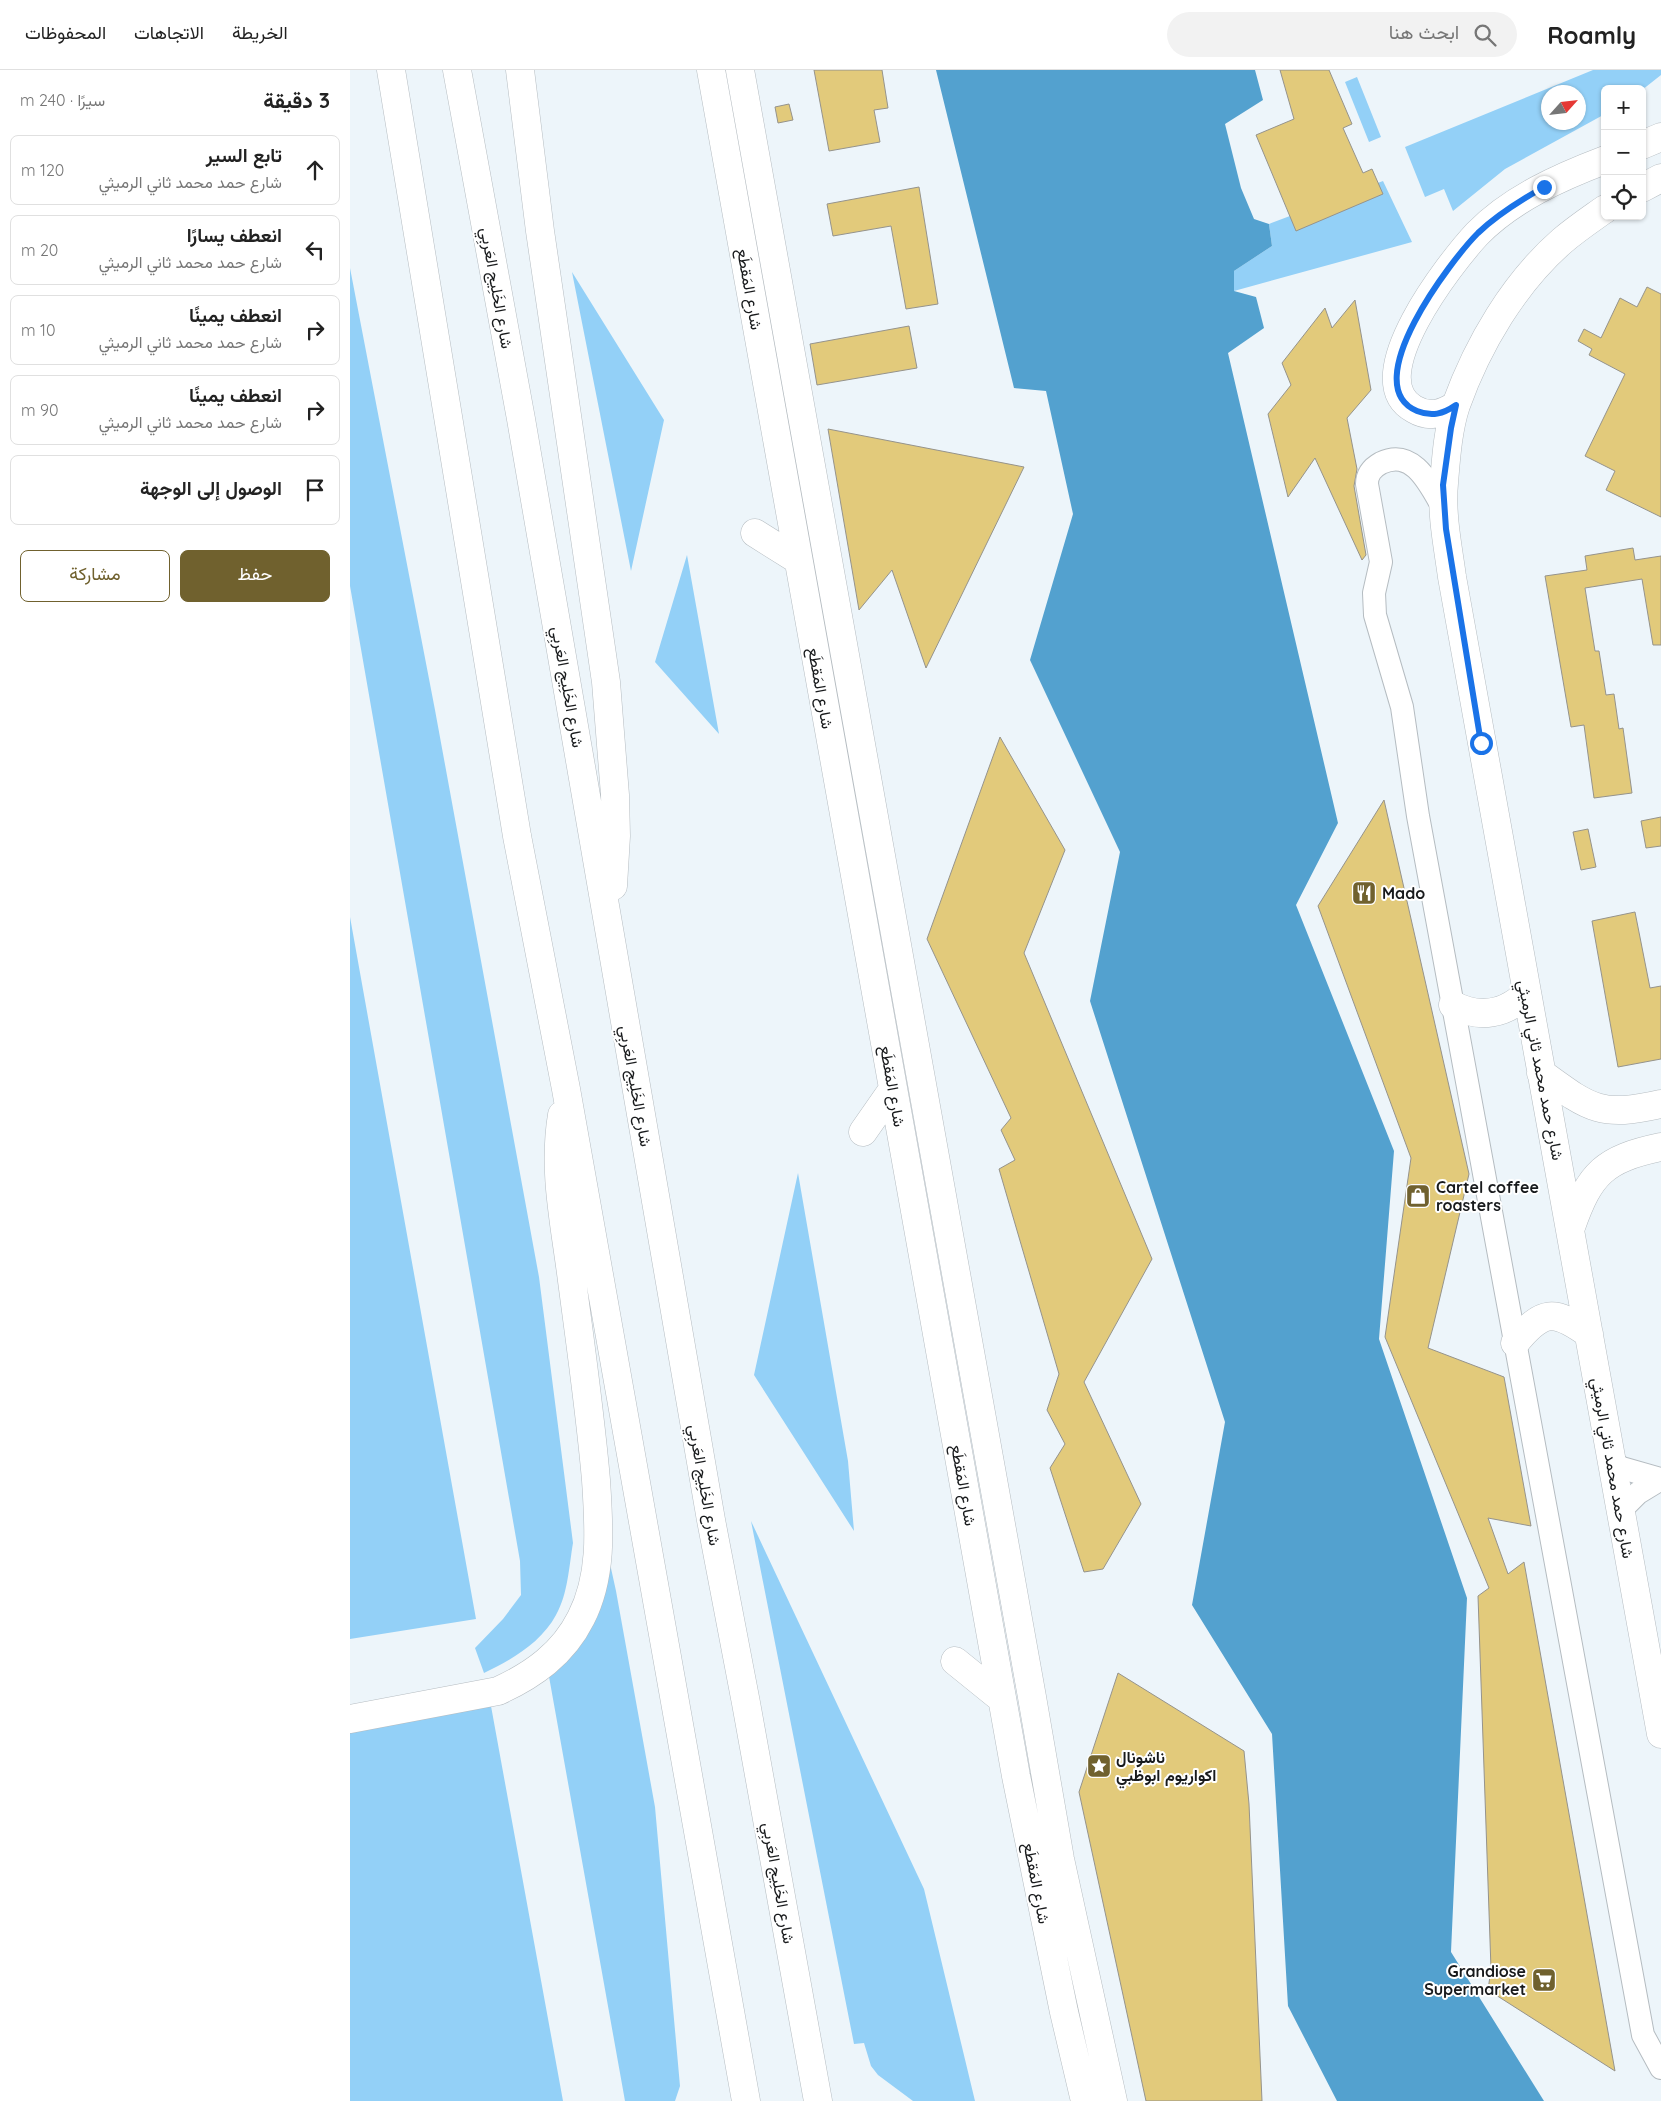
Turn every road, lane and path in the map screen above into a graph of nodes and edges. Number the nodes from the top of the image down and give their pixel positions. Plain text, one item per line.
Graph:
1 (390, 70) edge
2 (457, 70) edge
3 (520, 70) edge
4 (711, 70) edge
5 (740, 70) edge
6 (1661, 137) edge
7 (1646, 143) edge
8 (1601, 162) edge
9 (1661, 178) edge
10 (1646, 186) edge
11 (1601, 212) edge
12 (784, 315) junction
13 (755, 321) junction
14 (1456, 405) junction
15 (1445, 511) junction
16 (755, 533) dead end
17 (798, 560) junction
18 (608, 920) junction
19 (1527, 993) junction
20 (1453, 1004) junction
21 (920, 1072) junction
22 (1541, 1073) junction
23 (892, 1083) junction
24 (566, 1089) junction
25 (1661, 1104) edge
26 (863, 1132) dead end
27 (1661, 1147) edge
28 (1571, 1228) junction
29 (1589, 1334) junction
30 (1515, 1343) junction
31 (1613, 1463) junction
32 (1660, 1479) edge
33 (1620, 1510) junction
34 (955, 1661) dead end
35 (1655, 1668) edge
36 (1002, 1699) junction
37 (350, 1719) edge
38 (1661, 1734) edge
39 (1661, 2068) edge
40 (746, 2101) edge
41 (818, 2101) edge
42 (1084, 2101) edge
43 (1113, 2101) edge

1 - 24 main road
2 - 18 main road, شارع الخَلِيج العَربِي
3 - 18 main road
4 - 13 main road, شارع المَقطَع
5 - 12 main road, شارع المَقطَع
6 - 7 main road
8 - 14 main road
9 - 10 main road
11 - 14 main road, شارع حمد محمد ثاني الرميثي
12 - 13 main road
12 - 21 main road, شارع المَقطَع
13 - 17 main road, شارع المَقطَع
14 - 15 main road, شارع حمد محمد ثاني الرميثي
15 - 19 main road, شارع حمد محمد ثاني الرميثي
15 - 20 street
16 - 17 main road
17 - 23 main road, شارع المَقطَع
18 - 41 main road, شارع الخَلِيج العَربِي
19 - 20 main road
19 - 22 main road, شارع حمد محمد ثاني الرميثي
20 - 30 street
21 - 23 main road
21 - 43 main road, شارع المَقطَع
22 - 25 main road
22 - 28 main road, شارع حمد محمد ثاني الرميثي
23 - 26 main road
23 - 36 main road, شارع المَقطَع
24 - 37 main road
24 - 40 main road
27 - 28 main road
28 - 29 main road, شارع حمد محمد ثاني الرميثي
29 - 30 main road
29 - 31 main road, شارع حمد محمد ثاني الرميثي
30 - 39 street
31 - 32 street
31 - 33 main road, شارع حمد محمد ثاني الرميثي
32 - 33 street
33 - 35 main road, شارع حمد محمد ثاني الرميثي
34 - 36 main road
35 - 38 main road, شارع حمد محمد ثاني الرميثي
36 - 42 main road, شارع المَقطَع

